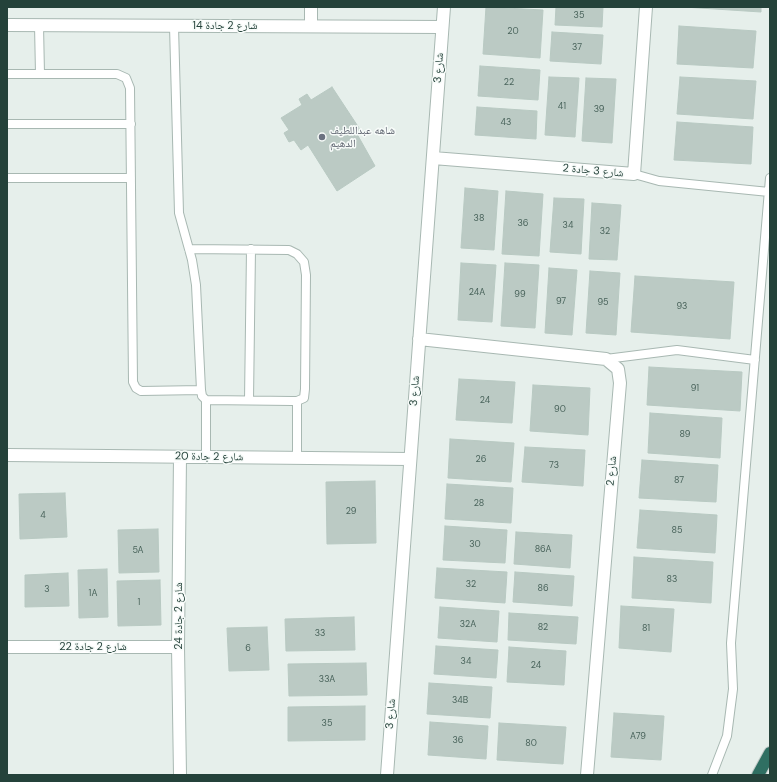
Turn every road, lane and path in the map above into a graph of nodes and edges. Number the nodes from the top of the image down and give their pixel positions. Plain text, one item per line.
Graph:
1 (311, 7) edge
2 (444, 7) edge
3 (646, 7) edge
4 (7, 25) edge
5 (39, 25) junction
6 (174, 26) junction
7 (311, 26) junction
8 (442, 27) junction
9 (7, 74) edge
10 (40, 74) junction
11 (7, 124) edge
12 (131, 124) junction
13 (433, 158) junction
14 (634, 174) junction
15 (7, 178) edge
16 (131, 178) junction
17 (770, 178) edge
18 (769, 192) junction
19 (189, 248) junction
20 (251, 249) junction
21 (419, 339) junction
22 (606, 359) junction
23 (755, 360) junction
24 (201, 390) junction
25 (206, 400) junction
26 (249, 400) junction
27 (297, 401) junction
28 (7, 455) edge
29 (180, 457) junction
30 (206, 457) junction
31 (297, 458) junction
32 (410, 459) junction
33 (7, 646) edge
34 (178, 647) junction
35 (770, 753) edge
36 (180, 775) edge
37 (387, 775) edge
38 (587, 775) edge
39 (712, 775) edge
40 (758, 775) edge

1 - 7 street
2 - 8 street, شارع 3
3 - 14 street, شارع 3 جادة 2
4 - 5 street, شارع 2 جادة 14
5 - 6 street, شارع 2 جادة 14
5 - 10 lane
6 - 7 street, شارع 2 جادة 14
6 - 19 lane
7 - 8 street, شارع 2 جادة 14
8 - 13 street, شارع 3
9 - 10 lane
10 - 12 lane
11 - 12 lane
12 - 16 lane
13 - 14 street, شارع 3 جادة 2
13 - 21 street, شارع 3
14 - 18 lane
15 - 16 lane
16 - 24 lane
17 - 18 lane
18 - 23 lane
19 - 20 lane
19 - 24 lane
20 - 26 lane
20 - 27 lane
21 - 22 street
21 - 32 street, شارع 3
22 - 23 lane
22 - 38 street, شارع 2
23 - 39 lane
24 - 25 lane
25 - 26 lane
25 - 30 lane
26 - 27 lane
27 - 31 lane
28 - 29 street, شارع 2 جادة 20
29 - 30 street, شارع 2 جادة 20
29 - 34 street, شارع 2 جادة 24
30 - 31 street, شارع 2 جادة 20
31 - 32 street, شارع 2 جادة 20
32 - 37 street, شارع 3
33 - 34 street, شارع 2 جادة 22
34 - 36 street, شارع 2 جادة 24
35 - 40 highway

